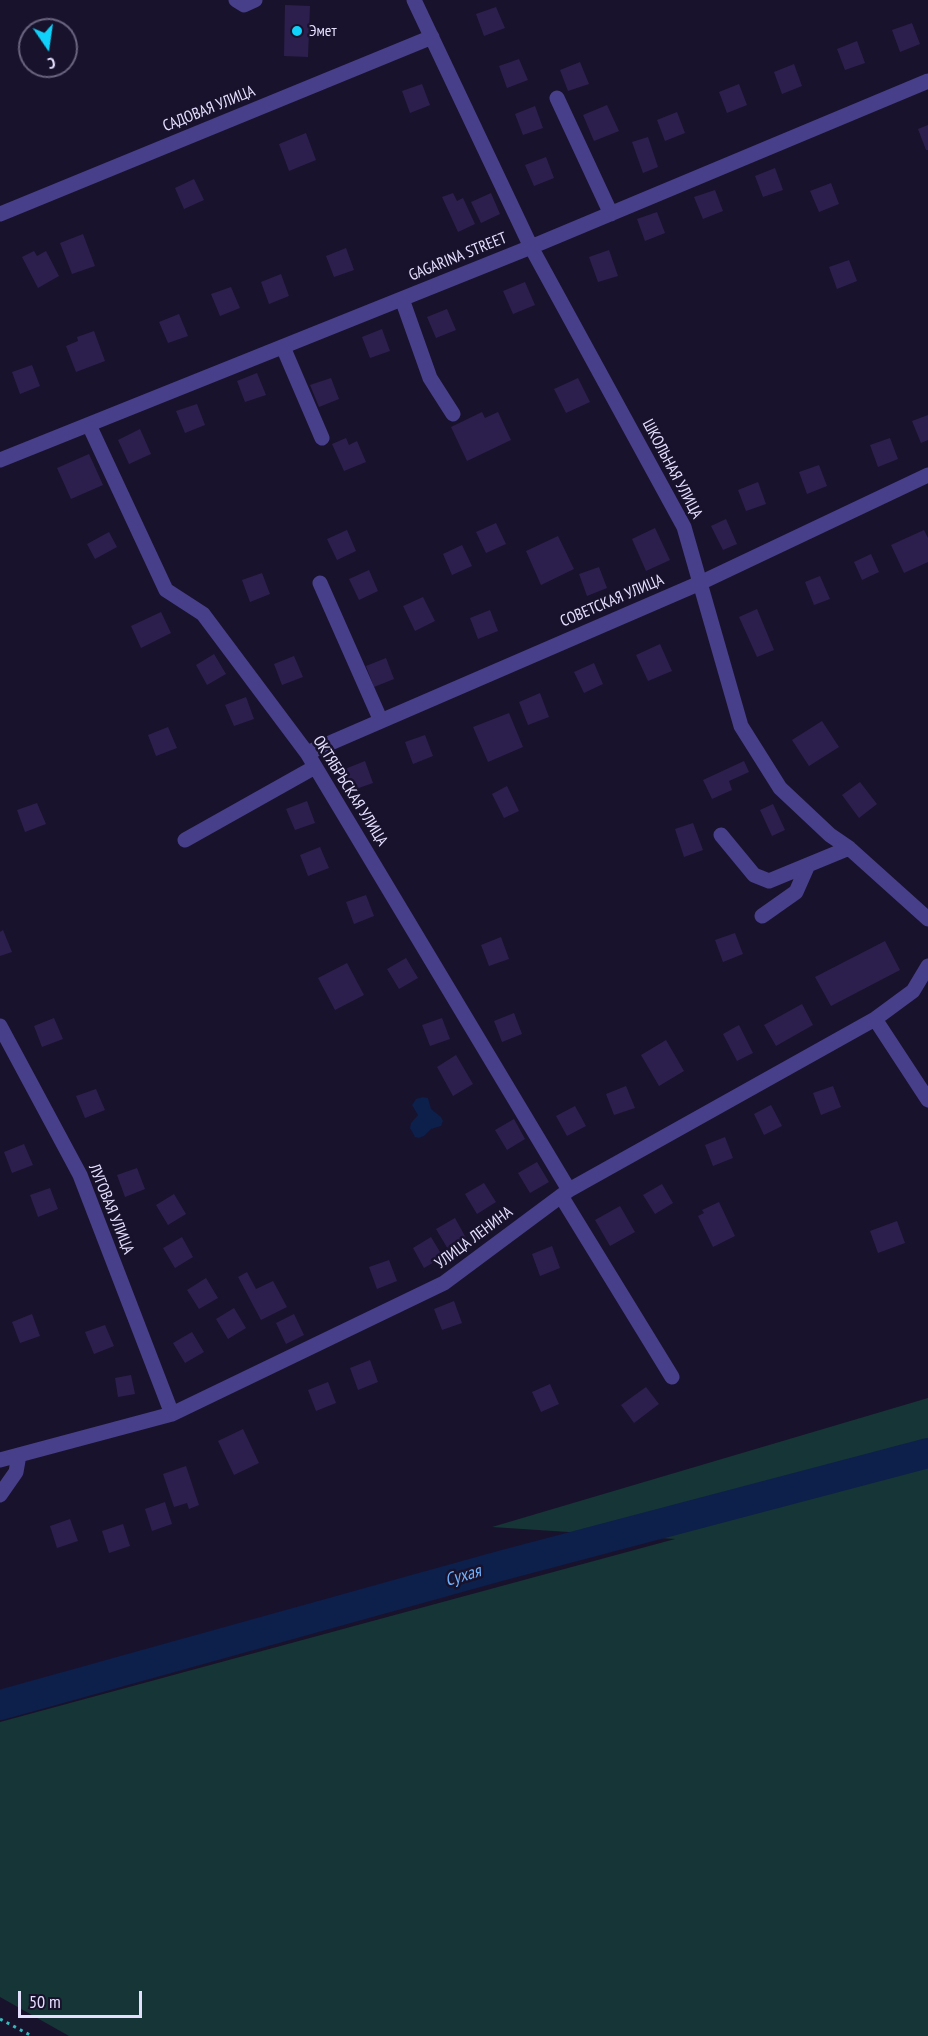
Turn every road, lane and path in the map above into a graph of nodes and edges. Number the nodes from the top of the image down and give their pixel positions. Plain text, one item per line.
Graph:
1 (236, 0) edge
2 (255, 0) edge
3 (419, 2) edge
4 (432, 37) junction
5 (928, 81) edge
6 (557, 98) dead end
7 (0, 214) edge
8 (611, 214) junction
9 (531, 247) junction
10 (402, 299) junction
11 (283, 347) junction
12 (453, 414) dead end
13 (88, 425) junction
14 (322, 438) dead end
15 (0, 460) edge
16 (926, 480) edge
17 (320, 583) dead end
18 (700, 583) junction
19 (381, 721) junction
20 (307, 753) junction
21 (315, 766) junction
22 (721, 835) dead end
23 (185, 840) dead end
24 (849, 848) junction
25 (808, 865) junction
26 (762, 916) dead end
27 (928, 919) edge
28 (928, 966) edge
29 (875, 1019) junction
30 (0, 1026) edge
31 (928, 1100) edge
32 (565, 1193) junction
33 (672, 1377) dead end
34 (172, 1414) junction
35 (20, 1455) junction
36 (0, 1460) edge
37 (0, 1495) edge
38 (0, 2019) edge
39 (32, 2036) edge

1 - 2 street
3 - 4 street, ШКОЛЬНАЯ УЛИЦА
4 - 7 street, САДОВАЯ УЛИЦА
4 - 9 street, ШКОЛЬНАЯ УЛИЦА
5 - 8 street, GAGARINA STREET
6 - 8 street
8 - 9 street, GAGARINA STREET
9 - 10 street, GAGARINA STREET
9 - 18 street, ШКОЛЬНАЯ УЛИЦА
10 - 11 street, GAGARINA STREET
10 - 12 street
11 - 13 street, GAGARINA STREET
11 - 14 street
13 - 15 street, GAGARINA STREET
13 - 20 street, ОКТЯБРЬСКАЯ УЛИЦА
16 - 18 street, СОВЕТСКАЯ УЛИЦА
17 - 19 street
18 - 19 street, СОВЕТСКАЯ УЛИЦА
18 - 24 street, ШКОЛЬНАЯ УЛИЦА
19 - 20 street, СОВЕТСКАЯ УЛИЦА
20 - 21 street, ОКТЯБРЬСКАЯ УЛИЦА
21 - 23 street
21 - 32 street, ОКТЯБРЬСКАЯ УЛИЦА
22 - 25 street
24 - 25 street
24 - 27 street, ШКОЛЬНАЯ УЛИЦА
25 - 26 street
28 - 29 street, УЛИЦА ЛЕНИНА
29 - 31 street
29 - 32 street, УЛИЦА ЛЕНИНА
30 - 34 street, ЛУГОВАЯ УЛИЦА
32 - 33 street, ОКТЯБРЬСКАЯ УЛИЦА
32 - 34 street, УЛИЦА ЛЕНИНА
34 - 35 street, УЛИЦА ЛЕНИНА
35 - 36 street, УЛИЦА ЛЕНИНА
35 - 37 street
38 - 39 path

